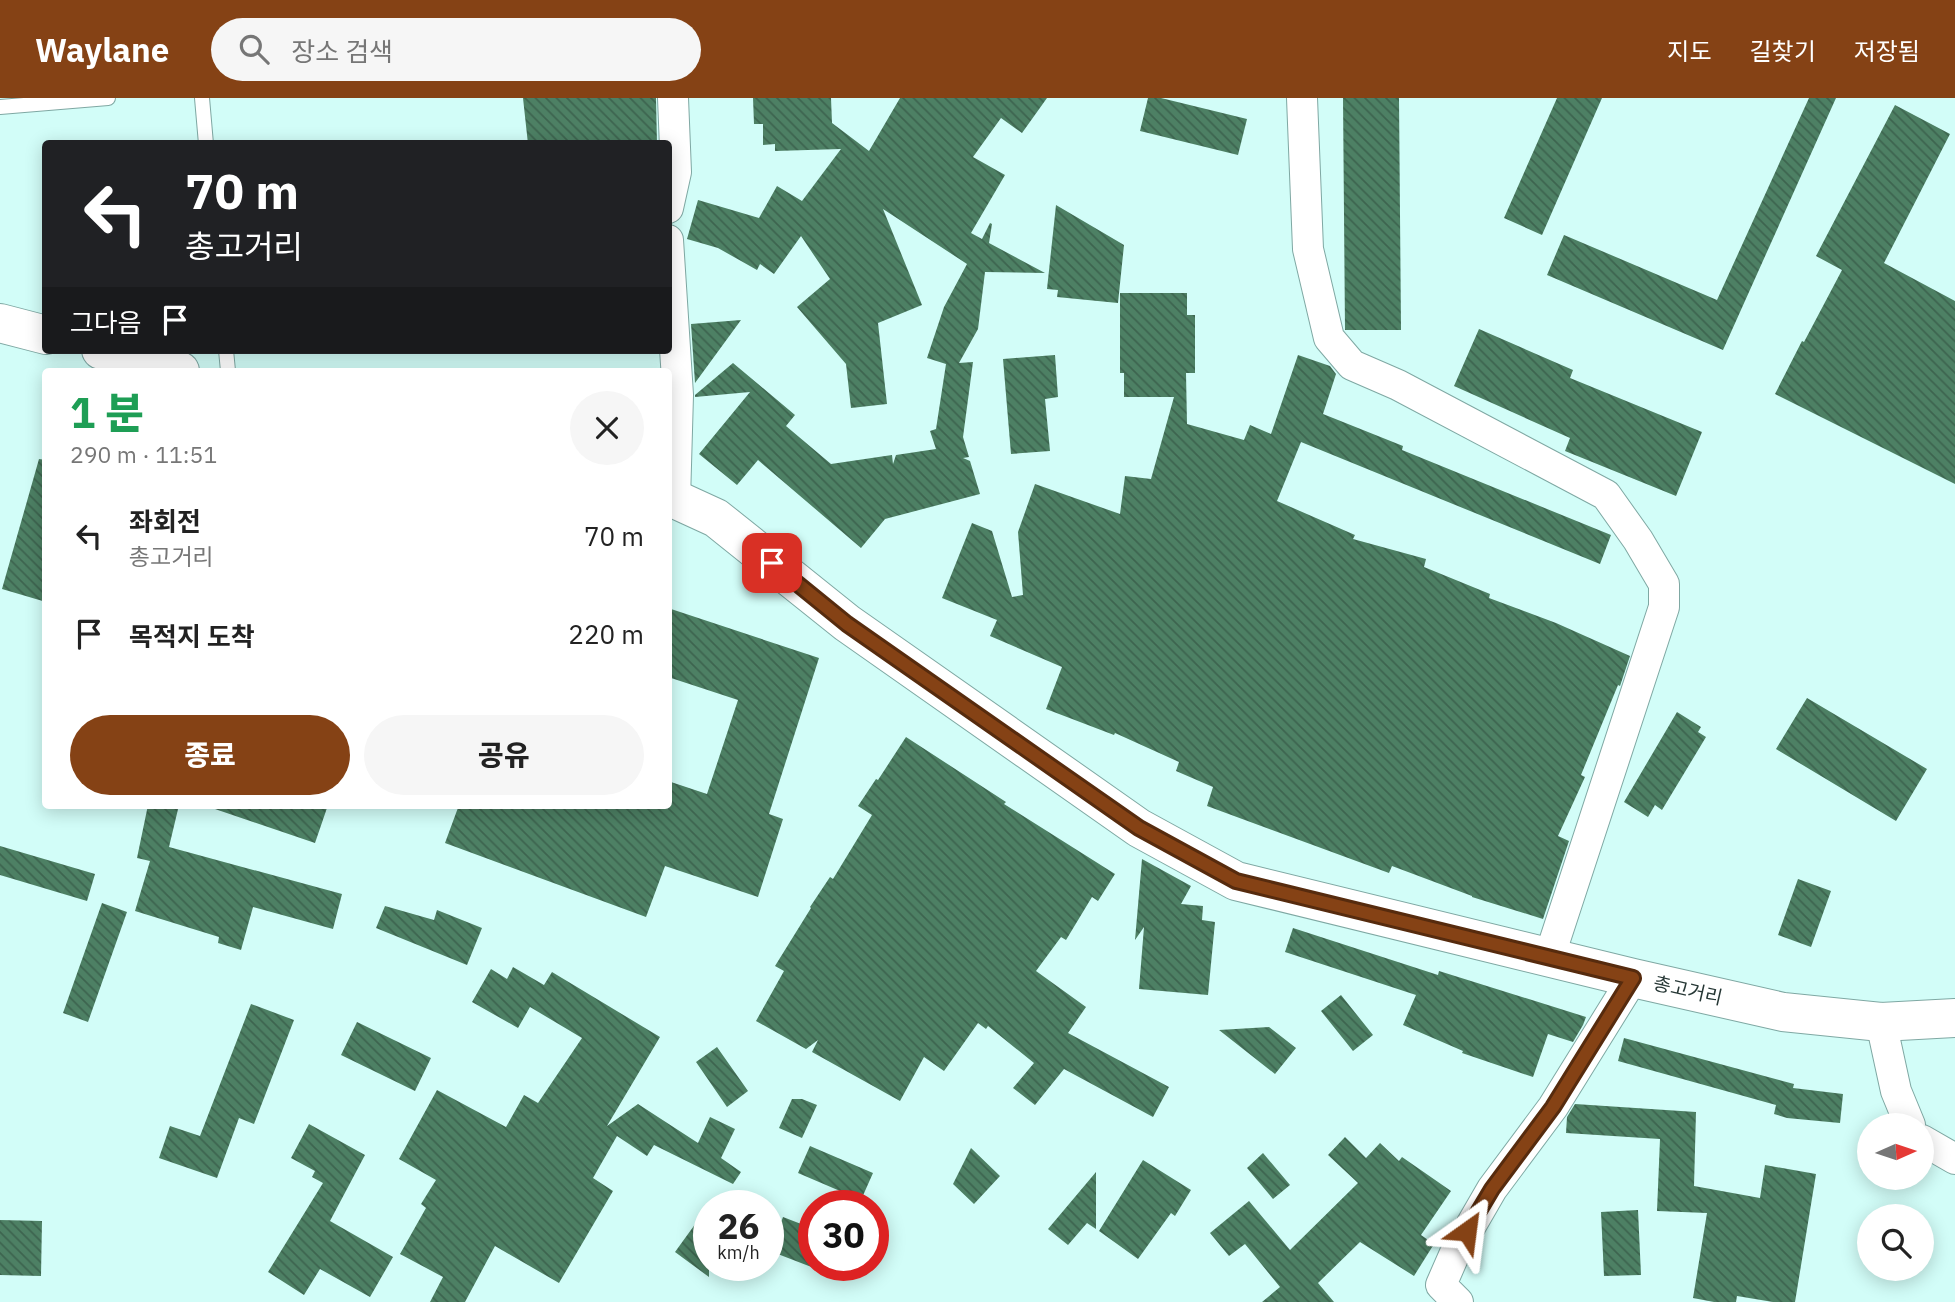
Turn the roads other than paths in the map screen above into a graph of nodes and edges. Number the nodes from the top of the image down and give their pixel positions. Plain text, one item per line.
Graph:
1 (108, 98) edge
2 (202, 98) edge
3 (673, 98) edge
4 (1302, 98) edge
5 (0, 107) edge
6 (206, 140) edge
7 (672, 190) edge
8 (672, 302) edge
9 (0, 323) edge
10 (42, 334) edge
11 (116, 354) edge
12 (169, 368) edge
13 (672, 498) edge
14 (1549, 958) junction
15 (1633, 978) junction
16 (1955, 1018) edge
17 (1881, 1022) junction
18 (1905, 1113) edge
19 (1934, 1147) edge
20 (1955, 1159) edge
21 (1458, 1302) edge

1 - 5 lane
2 - 6 lane
3 - 7 street
4 - 14 street
8 - 13 street
9 - 10 street
11 - 12 street
13 - 14 street, 총고거리
14 - 15 street, 총고거리
15 - 17 street, 총고거리
15 - 21 street
16 - 17 street, 총고거리
17 - 18 street
19 - 20 street

